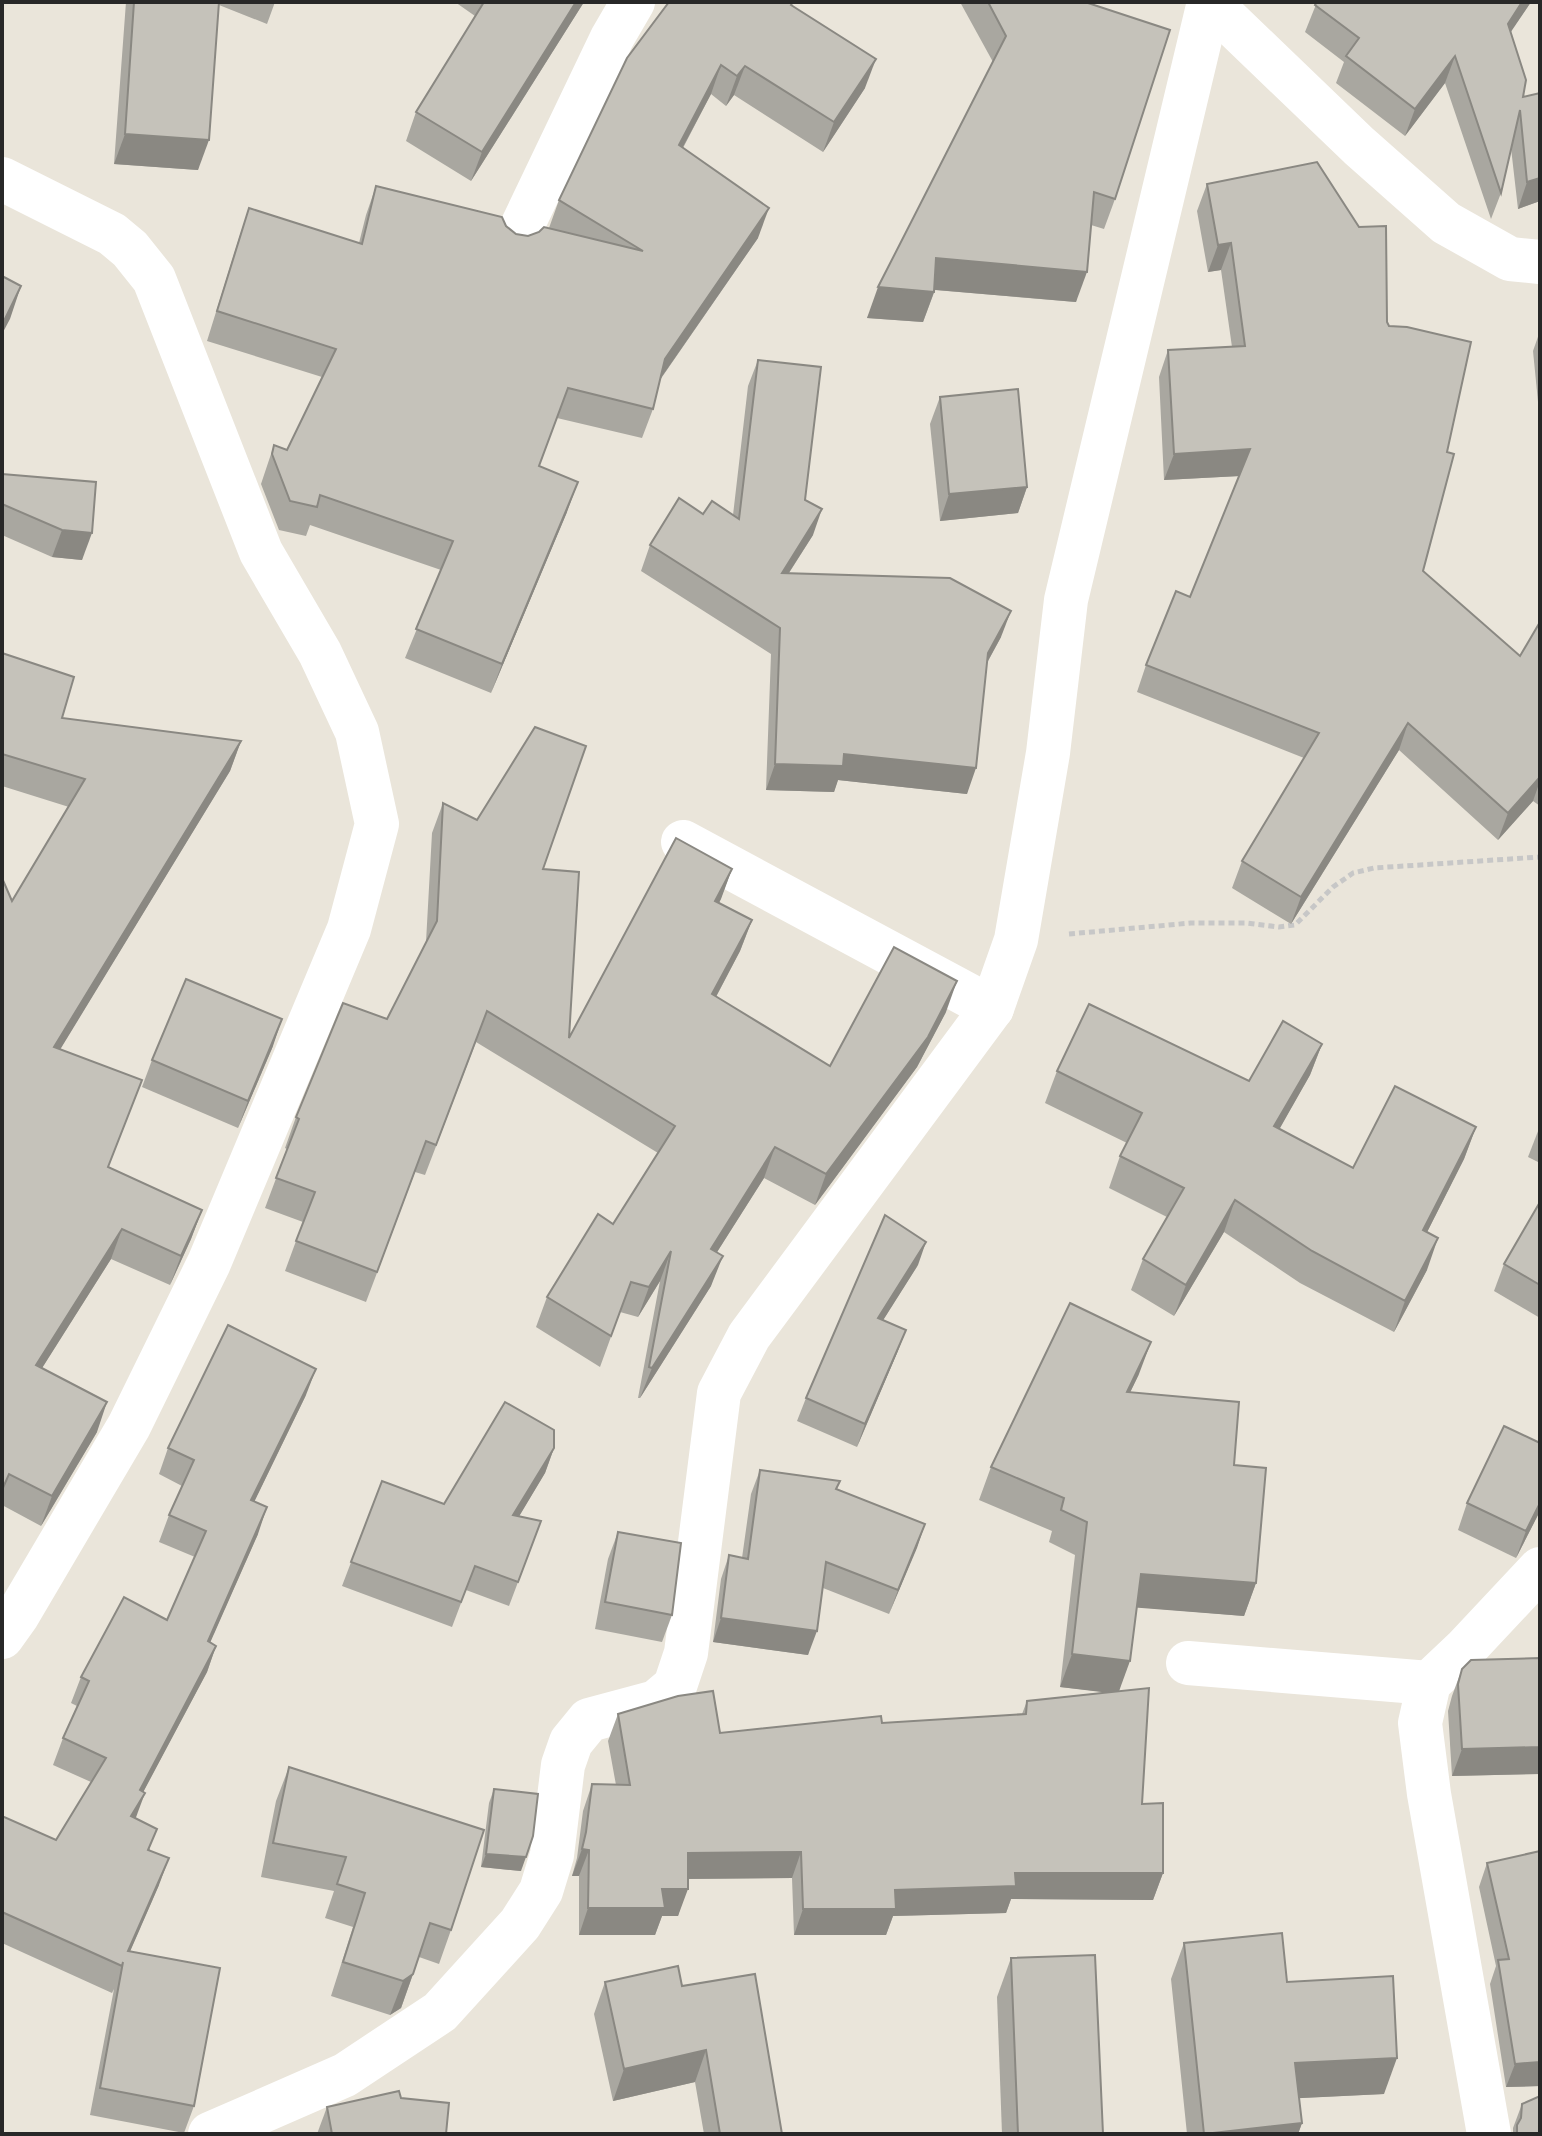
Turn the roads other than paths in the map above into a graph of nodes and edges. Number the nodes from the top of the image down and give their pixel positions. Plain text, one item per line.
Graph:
1 (633, 2) edge
2 (1209, 2) edge
3 (2, 179) edge
4 (515, 241) edge
5 (1540, 262) edge
6 (683, 842) edge
7 (992, 1008) junction
8 (1540, 1569) edge
9 (2, 1637) edge
10 (1188, 1663) dead end
11 (1429, 1683) junction
12 (210, 2134) edge
13 (1489, 2134) edge

1 - 4 street
2 - 5 street
2 - 7 street
3 - 9 street
6 - 7 street
7 - 12 street
8 - 11 street
10 - 11 street
11 - 13 street

